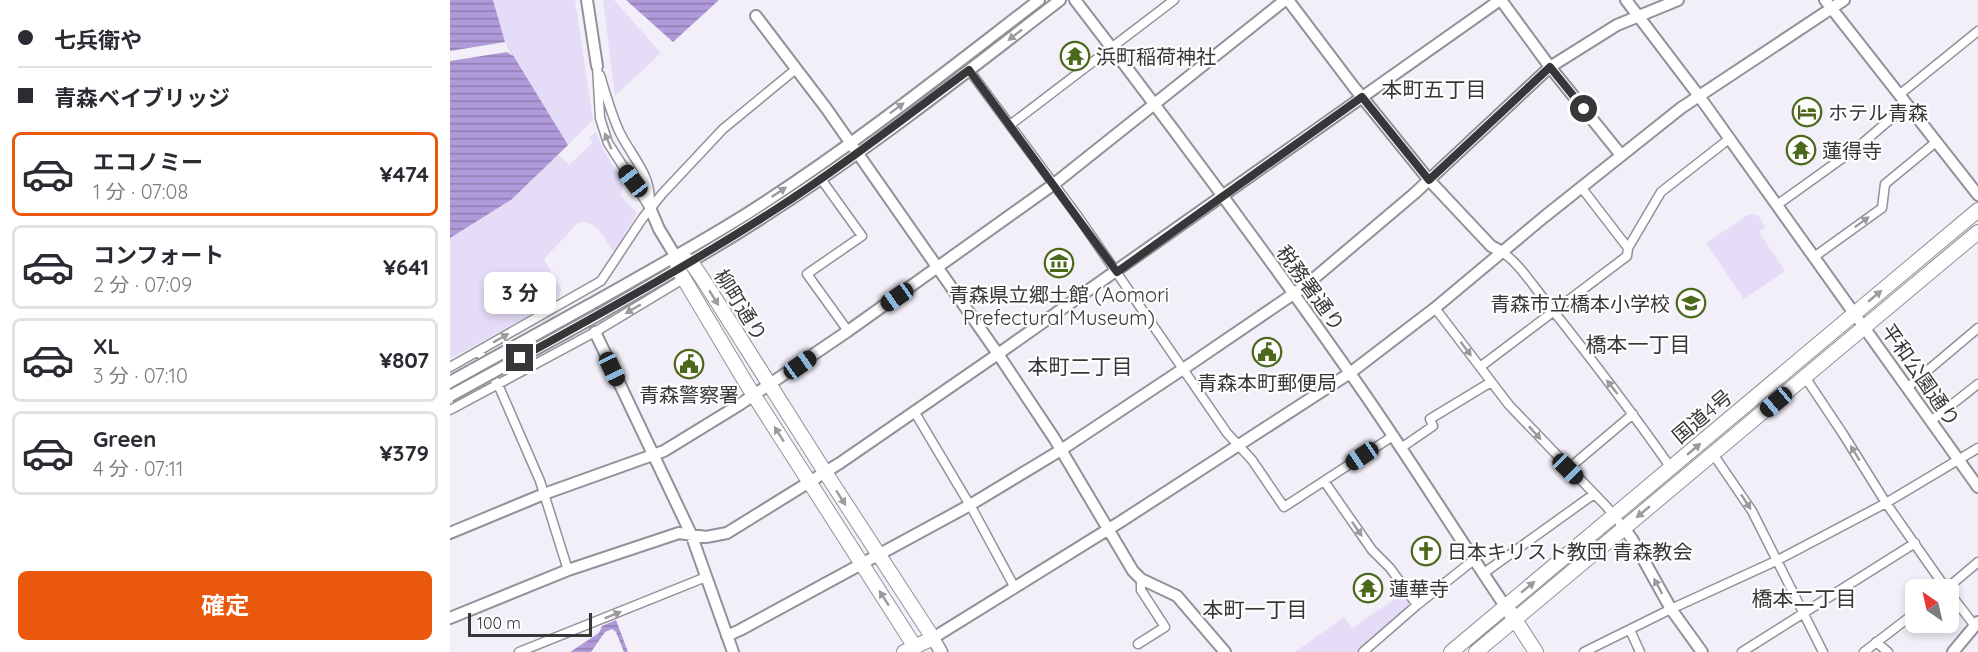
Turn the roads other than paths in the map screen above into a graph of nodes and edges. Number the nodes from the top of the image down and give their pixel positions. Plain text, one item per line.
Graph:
1 (587, 0) edge
2 (1039, 0) edge
3 (1060, 0) edge
4 (1076, 0) edge
5 (1174, 0) edge
6 (1286, 0) edge
7 (1626, 0) edge
8 (1678, 0) edge
9 (1844, 0) edge
10 (1497, 1) edge
11 (1828, 4) edge
12 (756, 16) dead end
13 (1637, 16) junction
14 (1978, 31) edge
15 (1112, 48) junction
16 (597, 66) junction
17 (1550, 67) junction
18 (796, 69) junction
19 (969, 70) junction
20 (1899, 95) junction
21 (1699, 96) junction
22 (1362, 97) junction
23 (1154, 104) junction
24 (1907, 105) junction
25 (1010, 125) junction
26 (1730, 139) junction
27 (850, 142) junction
28 (1936, 142) junction
29 (857, 153) junction
30 (1621, 155) junction
31 (821, 179) junction
32 (1429, 180) junction
33 (1054, 184) junction
34 (1581, 187) junction
35 (1978, 195) edge
36 (1224, 196) junction
37 (1777, 205) junction
38 (650, 207) junction
39 (1978, 210) edge
40 (1978, 232) edge
41 (1628, 248) junction
42 (1502, 252) junction
43 (1814, 256) junction
44 (691, 262) junction
45 (939, 267) junction
46 (679, 268) junction
47 (1117, 272) junction
48 (1294, 294) junction
49 (1435, 308) junction
50 (1554, 312) junction
51 (1855, 313) junction
52 (1865, 326) junction
53 (1978, 328) edge
54 (848, 331) junction
55 (595, 332) junction
56 (479, 351) junction
57 (998, 354) junction
58 (450, 367) edge
59 (1480, 367) junction
60 (1183, 369) junction
61 (1350, 373) junction
62 (1805, 377) junction
63 (450, 382) edge
64 (1491, 382) junction
65 (1978, 384) edge
66 (497, 385) junction
67 (769, 386) junction
68 (1908, 387) junction
69 (754, 395) junction
70 (450, 396) edge
71 (450, 410) edge
72 (914, 411) junction
73 (1633, 414) junction
74 (1931, 421) junction
75 (1393, 436) junction
76 (1239, 446) junction
77 (1401, 448) junction
78 (1978, 448) edge
79 (1061, 450) junction
80 (1713, 454) junction
81 (653, 455) junction
82 (1959, 460) junction
83 (1671, 468) junction
84 (1568, 469) junction
85 (825, 472) junction
86 (1324, 481) junction
87 (810, 482) junction
88 (1978, 487) edge
89 (544, 494) junction
90 (1594, 494) junction
91 (1886, 503) junction
92 (970, 505) junction
93 (1614, 516) junction
94 (1624, 528) junction
95 (1108, 530) junction
96 (450, 533) edge
97 (691, 534) junction
98 (1915, 543) junction
99 (878, 554) junction
100 (1474, 560) junction
101 (1778, 560) junction
102 (1978, 562) edge
103 (861, 563) junction
104 (568, 570) junction
105 (1484, 573) junction
106 (706, 578) junction
107 (1140, 579) junction
108 (1940, 579) edge
109 (1959, 579) edge
110 (1015, 588) junction
111 (1959, 604) edge
112 (1417, 605) junction
113 (1505, 606) junction
114 (1671, 609) junction
115 (1803, 614) junction
116 (450, 618) edge
117 (1515, 619) junction
118 (1905, 620) edge
119 (1977, 626) edge
120 (1630, 630) junction
121 (727, 636) junction
122 (933, 638) junction
123 (1876, 642) junction
124 (1138, 644) dead end
125 (913, 650) edge
126 (519, 652) edge
127 (733, 652) edge
128 (941, 652) edge
129 (1225, 652) edge
130 (1364, 652) edge
131 (1451, 652) edge
132 (1476, 652) edge
133 (1536, 652) edge
134 (1584, 652) edge
135 (1640, 652) edge
136 (1702, 652) edge
137 (1742, 652) edge
138 (1822, 652) edge
139 (1864, 652) edge
140 (1888, 652) edge
141 (1953, 652) edge

1 - 16 street
27 -> 2 street
3 -> 19 street
4 - 15 street, 税務署通り
5 - 15 street
6 - 22 street
6 - 23 street
7 - 13 street, 平和公園通り
8 - 13 street
9 - 11 street
10 - 17 street
10 - 22 street
11 - 20 street
11 - 21 street
12 - 18 street
13 - 17 street
13 - 21 street, 平和公園通り
14 - 20 street
15 - 23 street, 税務署通り
15 - 25 street
16 - 38 street
38 -> 16 street
17 - 30 street
17 - 32 street
18 - 27 street
18 - 38 street
19 - 25 street
19 - 29 street
20 - 24 street
21 - 26 street, 平和公園通り
21 - 30 street
22 - 32 street
22 - 36 street
23 - 33 street
23 - 36 street, 税務署通り
24 - 28 street
24 - 37 street
25 - 33 street
26 - 37 street, 平和公園通り
26 - 41 street
27 - 29 street
46 -> 27 street
28 - 35 street
43 -> 28 street
29 - 31 street
29 - 45 street
30 - 34 street
31 - 44 street
31 - 54 street
32 - 42 street
32 - 48 street
33 - 45 street
33 - 47 street
34 - 41 street
34 - 42 street
36 - 47 street
36 - 48 street, 税務署通り
37 - 43 street, 平和公園通り
38 - 46 street
56 -> 38 street
51 -> 39 main road, 国道4号
40 - 52 main road, 国道4号
41 - 50 street
42 - 49 street
42 - 50 street
43 - 51 street, 平和公園通り
44 - 46 main road, 柳町通り
44 -> 67 main road, 柳町通り
45 - 54 street
45 - 57 street
46 -> 55 street
46 - 63 street, bridge
46 - 69 main road, 柳町通り
46 - 70 street, bridge
47 - 57 street
47 - 60 street
48 - 60 street
48 - 61 street, 税務署通り
49 -> 59 street
49 - 61 street
50 - 59 street
73 -> 50 street
51 - 52 street, 平和公園通り
83 -> 51 main road, 国道4号
52 - 62 main road, 国道4号
52 - 68 street, 平和公園通り
53 - 68 street
54 - 67 street
55 - 66 street
55 - 81 street
56 - 58 street
56 - 66 street
57 - 72 street
57 - 79 street
59 - 64 street
60 - 76 street
60 - 79 street
61 - 75 street, 税務署通り
61 - 76 street
62 - 80 main road, 国道4号
91 -> 62 street
64 - 77 street
64 -> 84 street
65 - 74 street
66 - 71 street
66 - 89 street
67 - 69 street
67 - 85 main road, 柳町通り
68 - 74 street, 平和公園通り
69 - 81 street
87 -> 69 main road, 柳町通り
72 - 85 street
72 - 92 street
73 - 83 street
73 - 84 street
74 - 82 street, 平和公園通り
75 - 77 street, 税務署通り
75 - 86 street
76 - 86 street
76 - 95 street
77 - 100 street, 税務署通り
78 - 82 street
79 - 92 street
79 - 95 street
80 -> 94 main road, 国道4号
80 -> 101 street
81 - 89 street
81 - 97 street
82 - 88 street, 平和公園通り
82 - 91 street
83 - 93 main road, 国道4号
84 - 90 street
85 - 87 street
85 -> 99 main road, 柳町通り
86 -> 112 street
87 - 97 street
87 - 103 main road, 柳町通り
89 - 96 street
89 - 104 street
90 - 93 street
90 - 105 street
91 - 98 street
91 - 101 street
92 - 99 street
92 - 110 street
93 - 94 street
113 -> 93 main road, 国道4号
114 -> 94 street
94 - 117 main road, 国道4号
95 - 107 street
95 - 110 street
97 - 104 street
97 - 106 street
98 - 108 street
98 - 115 street
99 - 103 street
99 - 122 main road, 柳町通り
100 - 105 street, 税務署通り
100 - 112 street
101 - 114 street
101 - 115 street
102 - 109 street
103 - 121 street
125 -> 103 main road, 柳町通り
104 - 116 street
105 - 113 street, 税務署通り
106 - 121 street
126 -> 106 street
107 - 124 street
107 - 129 street
110 - 122 street
111 - 119 street
112 - 130 street
113 - 117 main road
113 - 131 main road, 国道4号
114 - 120 street
114 - 136 street
115 - 137 street
115 - 138 street
117 - 132 main road, 国道4号
117 - 133 main road
118 - 123 street
119 - 141 street
120 - 134 street
120 - 135 street
121 - 127 street
122 - 125 main road
122 - 128 main road, 柳町通り
123 - 139 street
123 - 140 street

